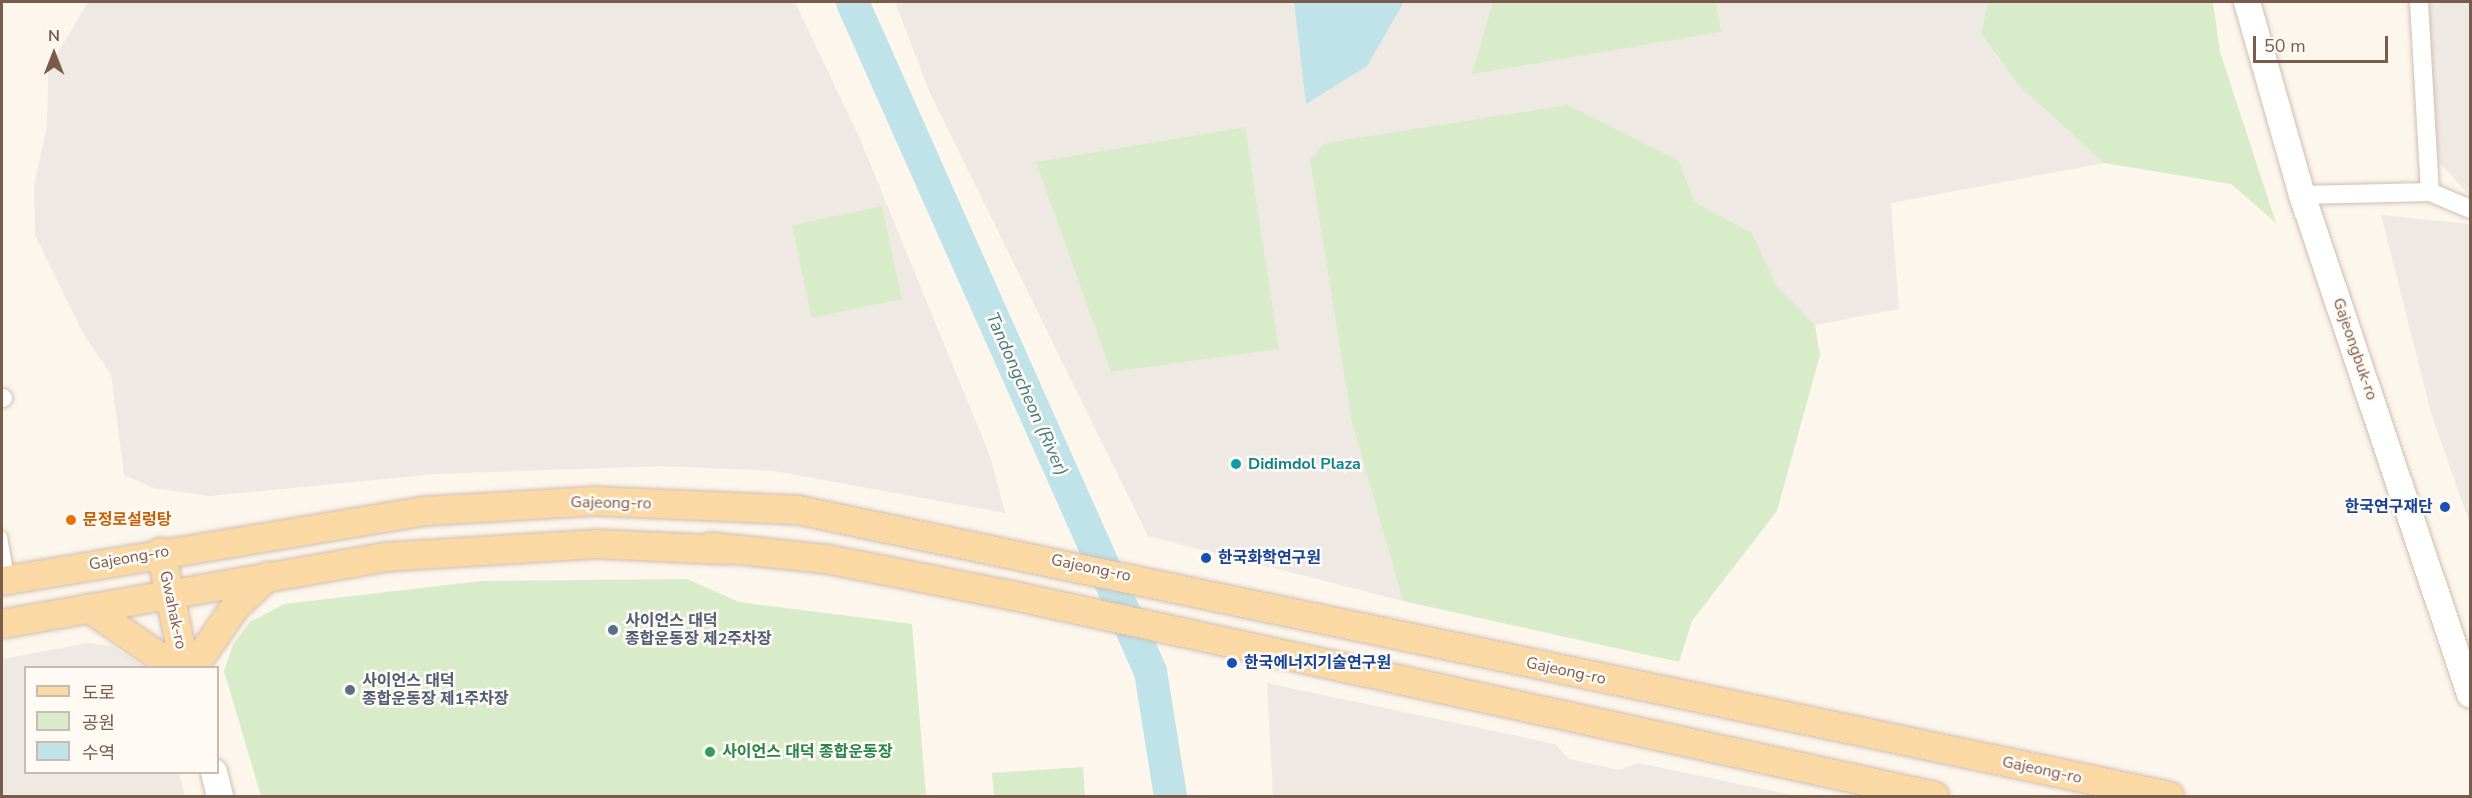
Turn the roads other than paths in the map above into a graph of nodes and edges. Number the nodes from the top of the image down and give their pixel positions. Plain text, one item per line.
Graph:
1 (2247, 2) edge
2 (2419, 2) edge
3 (2430, 192) junction
4 (2302, 195) junction
5 (2470, 209) edge
6 (2, 536) edge
7 (161, 552) junction
8 (268, 576) junction
9 (5, 580) edge
10 (168, 595) junction
11 (89, 608) junction
12 (2, 624) edge
13 (173, 666) edge
14 (185, 666) edge
15 (194, 666) edge
16 (2470, 694) edge
17 (214, 774) edge
18 (220, 796) edge
19 (1934, 796) edge
20 (2169, 796) edge

1 - 4 main road, Gajeongbuk-ro
2 - 3 street
3 - 4 street
3 - 5 street
4 - 16 main road, Gajeongbuk-ro
6 - 9 lane
7 - 9 main road, Gajeong-ro
7 - 10 main road, Gwahak-ro
7 - 20 main road, Gajeong-ro
8 - 10 main road
8 - 15 main road
8 - 19 main road
10 - 11 main road
10 - 14 main road, Gwahak-ro
11 - 12 main road
11 - 13 main road
17 - 18 main road

